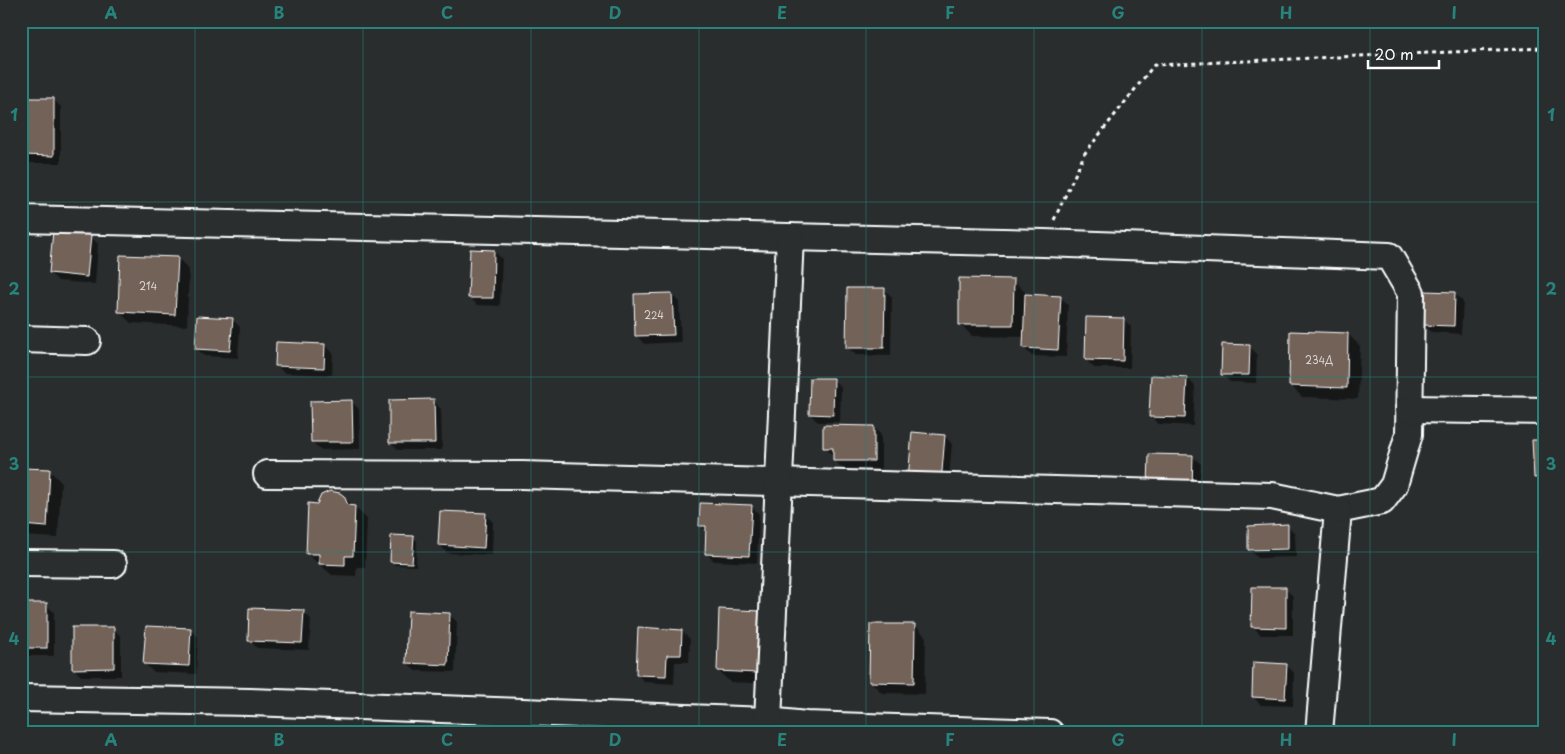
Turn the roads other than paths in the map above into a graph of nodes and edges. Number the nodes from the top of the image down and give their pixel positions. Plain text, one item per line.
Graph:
1 (21, 219) edge
2 (790, 237) junction
3 (21, 339) edge
4 (87, 341) dead end
5 (1409, 409) junction
6 (1544, 411) edge
7 (267, 474) dead end
8 (779, 483) junction
9 (1338, 510) junction
10 (21, 563) edge
11 (113, 564) dead end
12 (21, 698) edge
13 (768, 721) junction
14 (806, 729) edge
15 (1050, 733) edge
16 (1319, 733) edge

1 - 2 street
2 - 5 street
2 - 8 street
3 - 4 street
5 - 6 street
5 - 9 street
7 - 8 street
8 - 9 street
8 - 13 street
9 - 16 street
10 - 11 street
12 - 13 street
13 - 14 street
14 - 15 street

